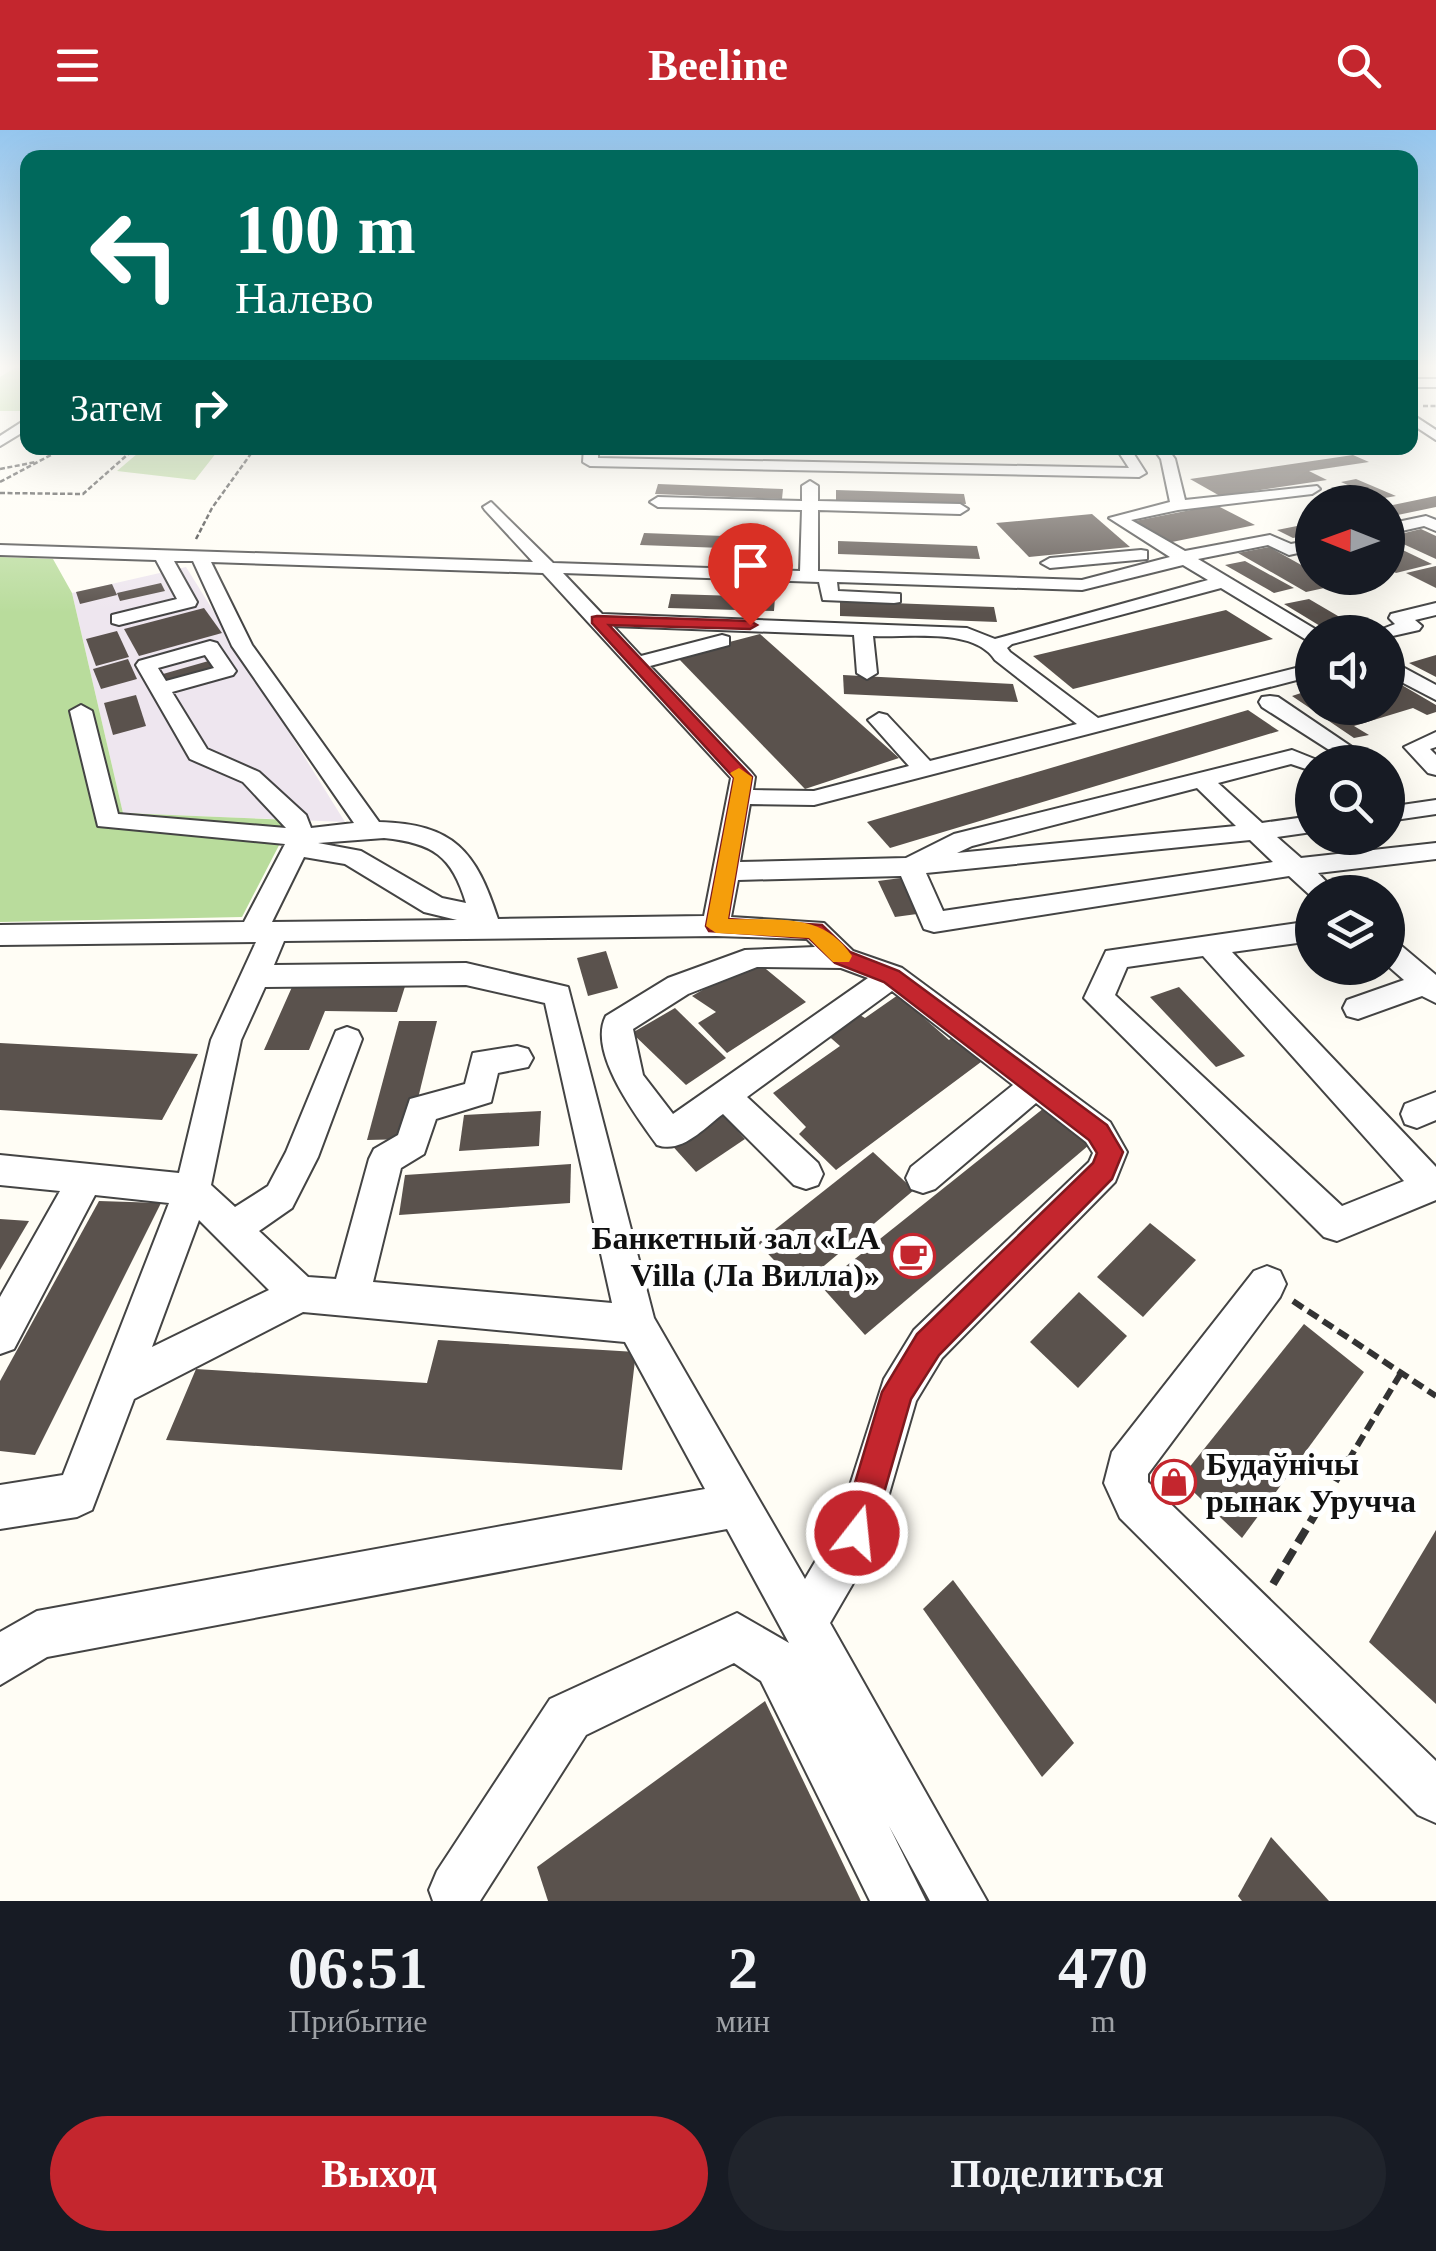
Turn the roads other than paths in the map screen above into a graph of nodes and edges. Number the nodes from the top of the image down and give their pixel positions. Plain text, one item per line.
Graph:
1 (590, 455) edge
2 (1128, 455) edge
3 (1165, 455) edge
4 (810, 456) edge
5 (1295, 492) edge
6 (658, 502) dead end
7 (1178, 505) junction
8 (810, 506) junction
9 (491, 507) dead end
10 (960, 509) dead end
11 (1405, 525) edge
12 (1436, 526) edge
13 (1295, 549) edge
14 (0, 550) edge
15 (1178, 555) junction
16 (193, 556) junction
17 (164, 558) junction
18 (1050, 563) dead end
19 (546, 566) junction
20 (116, 573) dead end
21 (819, 573) junction
22 (1223, 582) junction
23 (1436, 609) edge
24 (1405, 616) edge
25 (120, 619) dead end
26 (597, 620) junction
27 (1295, 625) edge
28 (863, 630) junction
29 (1436, 638) edge
30 (722, 641) dead end
31 (998, 646) junction
32 (1405, 652) edge
33 (637, 664) junction
34 (1405, 671) edge
35 (867, 673) dead end
36 (1295, 674) edge
37 (160, 689) dead end
38 (1436, 694) edge
39 (1270, 702) dead end
40 (81, 711) dead end
41 (879, 720) dead end
42 (1094, 726) junction
43 (1373, 745) edge
44 (1295, 758) edge
45 (1405, 758) edge
46 (1436, 768) edge
47 (925, 770) junction
48 (1202, 780) junction
49 (739, 797) junction
50 (1436, 807) edge
51 (1405, 808) edge
52 (1295, 826) edge
53 (370, 828) junction
54 (1256, 832) junction
55 (299, 842) junction
56 (1436, 851) edge
57 (1057, 852) junction
58 (910, 866) junction
59 (1294, 866) junction
60 (726, 871) junction
61 (1304, 875) edge
62 (1087, 898) junction
63 (485, 924) junction
64 (716, 926) junction
65 (264, 932) junction
66 (1295, 934) edge
67 (0, 935) edge
68 (1211, 947) junction
69 (842, 958) junction
70 (1405, 965) edge
71 (254, 976) junction
72 (892, 976) junction
73 (1431, 988) edge
74 (1358, 1008) dead end
75 (347, 1038) dead end
76 (517, 1058) dead end
77 (1036, 1085) junction
78 (726, 1097) junction
79 (0, 1170) edge
80 (806, 1174) dead end
81 (923, 1178) dead end
82 (86, 1179) junction
83 (192, 1190) junction
84 (232, 1229) junction
85 (1274, 1288) road end
86 (300, 1294) junction
87 (350, 1299) junction
88 (636, 1324) junction
89 (0, 1335) edge
90 (119, 1384) junction
91 (738, 1505) junction
92 (0, 1507) edge
93 (804, 1624) junction
94 (0, 1661) edge
95 (1436, 1797) edge
96 (456, 1890) dead end
97 (899, 1901) edge
98 (960, 1901) edge

1 - 4 lane
2 - 4 lane
3 - 7 lane
4 - 8 lane
5 - 7 lane
6 - 8 lane
7 - 15 lane
8 - 10 lane
8 - 21 lane
9 - 19 lane
11 - 12 lane
13 - 15 lane
14 - 17 lane
15 - 18 lane
15 - 21 lane
15 - 22 lane
16 - 17 lane
16 - 19 lane
16 - 53 lane
17 - 20 lane
17 - 25 lane
19 - 21 lane
19 - 26 lane
22 - 27 lane
22 - 31 lane
23 - 24 lane
26 - 28 lane
26 - 33 lane
28 - 31 lane
28 - 35 lane
29 - 32 lane
30 - 33 lane
31 - 42 lane
33 - 49 lane
34 - 38 lane
36 - 42 lane
37 - 55 lane
39 - 43 lane
40 - 55 lane
41 - 47 lane
42 - 47 lane
44 - 48 lane
45 - 46 lane
47 - 49 lane
48 - 54 lane
48 - 58 lane
49 - 60 lane
50 - 51 lane
52 - 54 lane
53 - 55 lane
53 - 63 lane
54 - 57 lane
54 - 59 lane
55 - 63 lane
55 - 65 lane
56 - 59 lane
57 - 58 lane
57 - 62 lane
58 - 60 lane
58 - 62 lane
59 - 61 lane
59 - 62 lane
60 - 64 lane
63 - 64 lane
63 - 65 lane
64 - 69 lane
65 - 67 lane
65 - 71 lane
66 - 68 lane
68 - 68 lane
69 - 72 lane
69 - 78 lane
70 - 73 lane
71 - 83 lane
71 - 88 lane
72 - 77 lane
72 - 78 lane
73 - 74 lane
75 - 84 lane
76 - 87 lane
77 - 81 lane
77 - 93 lane
78 - 80 lane
79 - 82 lane
82 - 83 lane
82 - 89 lane
83 - 84 lane
83 - 90 lane
84 - 86 lane
85 - 95 lane
86 - 87 lane
86 - 90 lane
87 - 88 lane
88 - 91 lane
90 - 92 lane
91 - 93 lane
91 - 94 lane
93 - 98 lane
96 - 97 lane

